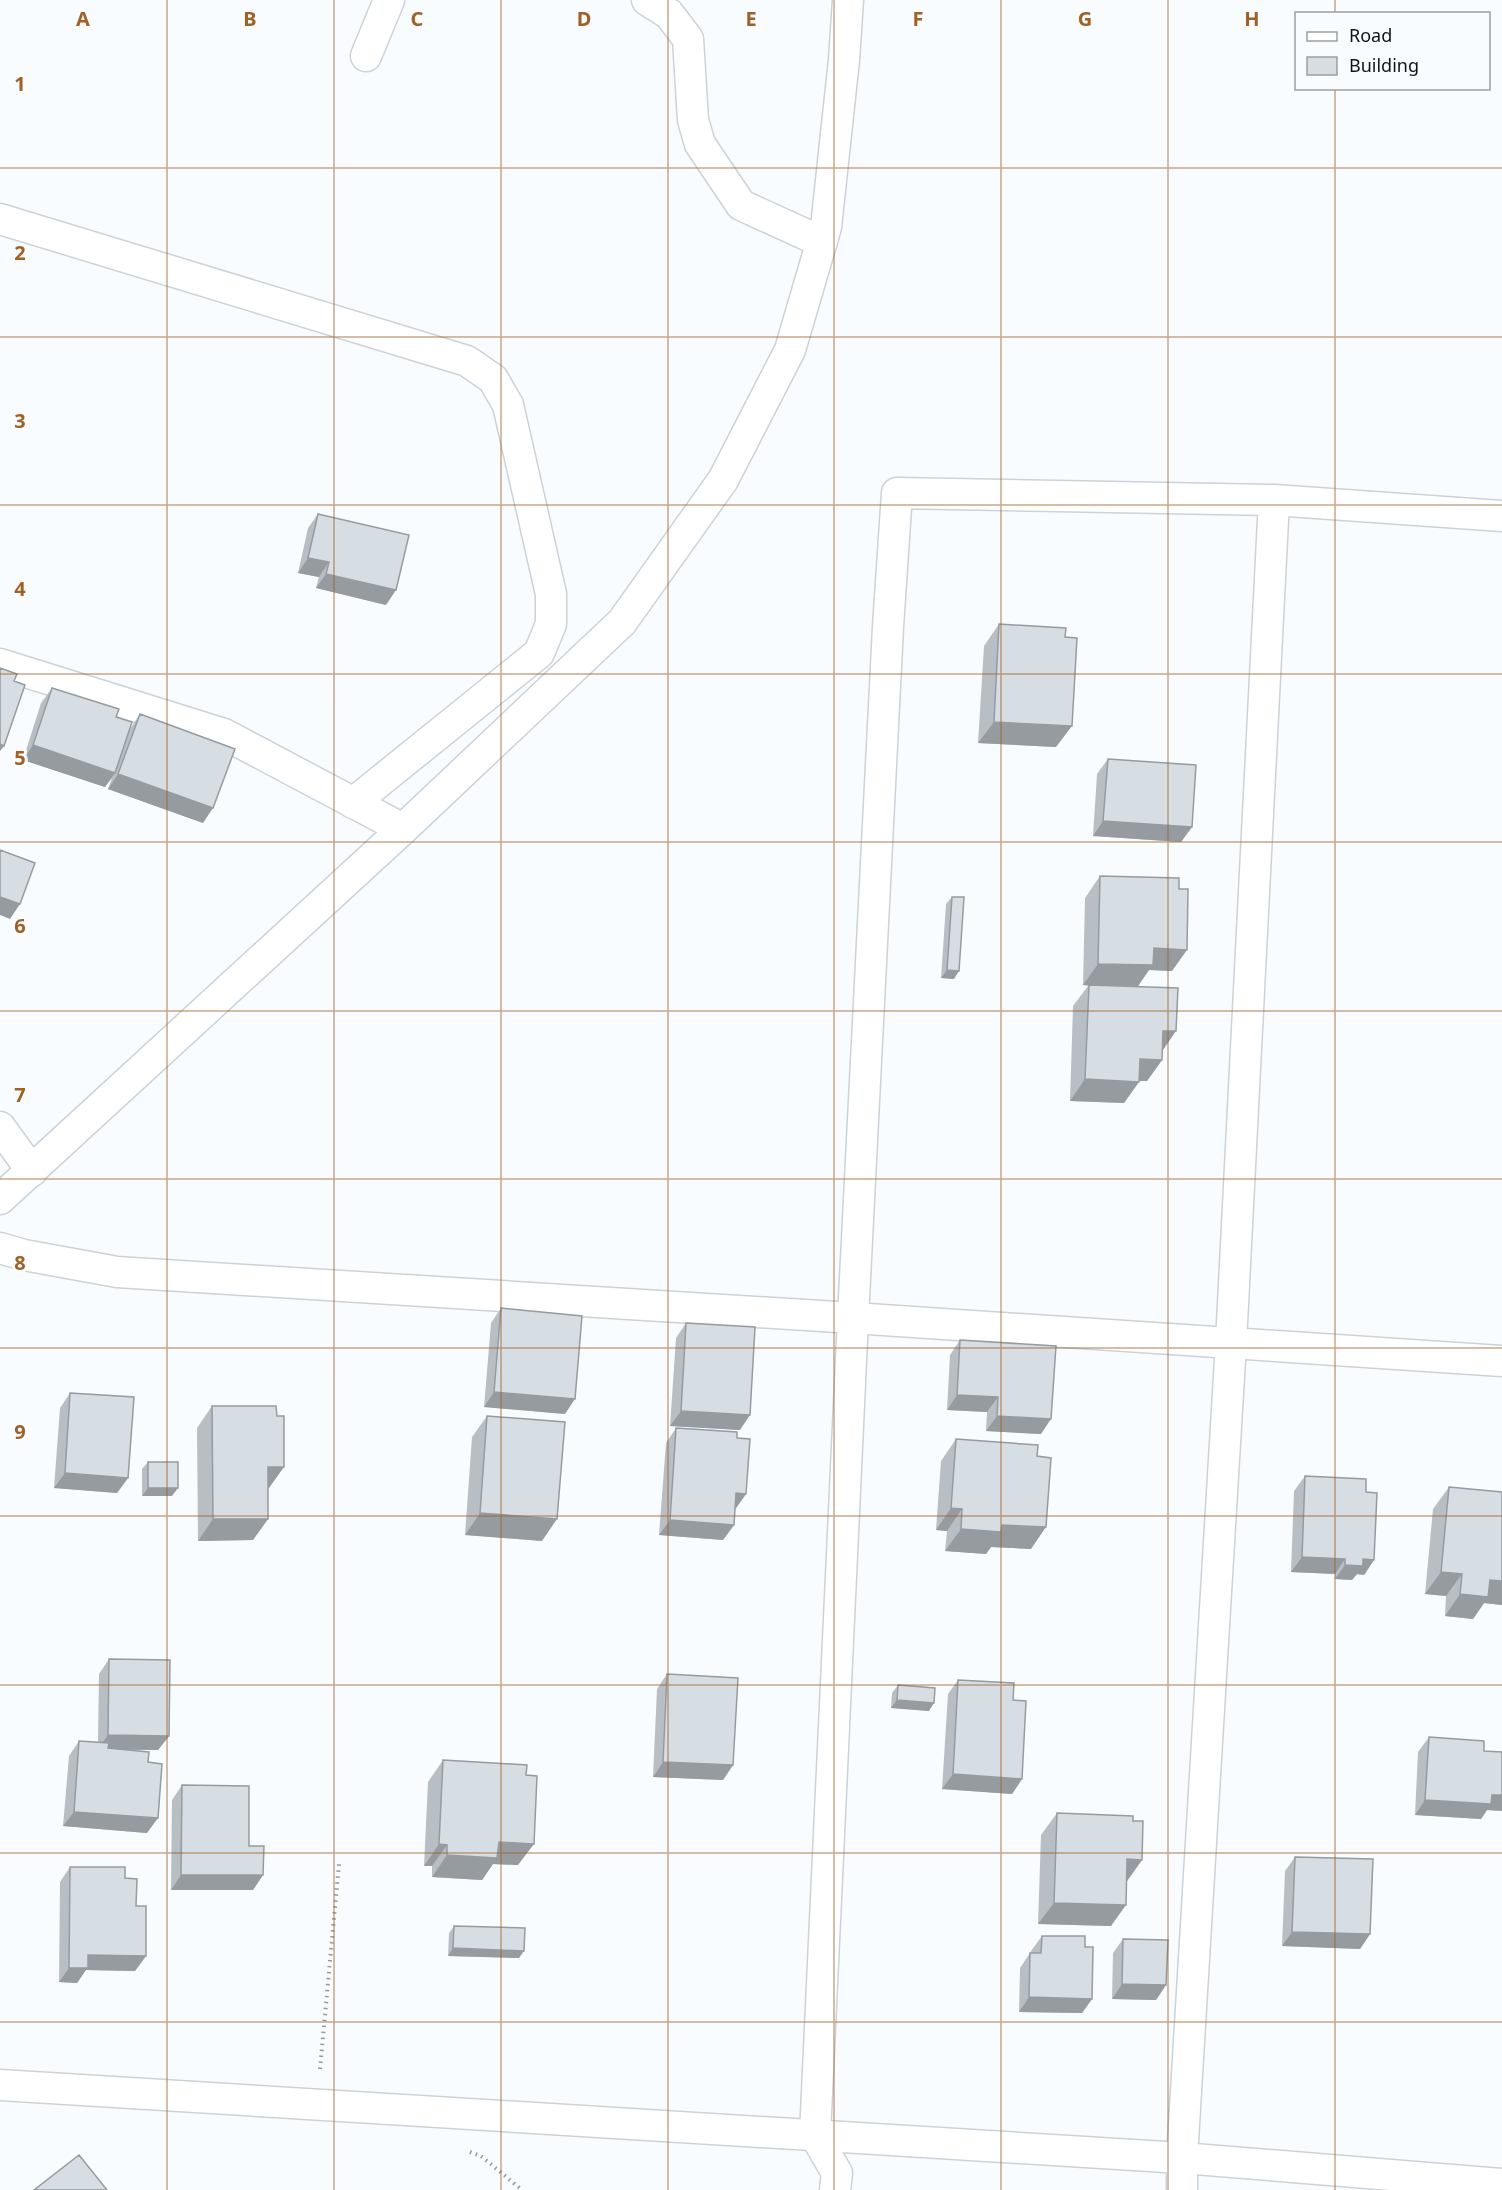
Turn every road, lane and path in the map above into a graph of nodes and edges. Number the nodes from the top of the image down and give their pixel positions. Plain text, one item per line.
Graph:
1 (389, 0) edge
2 (647, 0) edge
3 (848, 0) edge
4 (366, 56) dead end
5 (0, 219) edge
6 (822, 242) junction
7 (1274, 500) junction
8 (1502, 516) edge
9 (0, 664) edge
10 (354, 803) junction
11 (403, 830) junction
12 (0, 1127) edge
13 (32, 1171) junction
14 (0, 1199) edge
15 (0, 1248) edge
16 (853, 1318) junction
17 (1231, 1343) junction
18 (1502, 1361) edge
19 (339, 1864) dead end
20 (0, 2085) edge
21 (316, 2105) junction
22 (815, 2135) junction
23 (459, 2149) dead end
24 (1182, 2158) junction
25 (1502, 2184) edge
26 (522, 2190) edge
27 (835, 2190) edge
28 (1182, 2190) edge

1 - 4 street
2 - 6 street
3 - 6 street
5 - 10 street
6 - 11 street
7 - 8 street
7 - 16 street
7 - 17 street
9 - 10 street
10 - 11 street
11 - 13 street
12 - 13 street
13 - 14 street
15 - 16 street
16 - 17 street
16 - 22 street
17 - 18 street
17 - 24 street
19 - 21 path
20 - 21 street
21 - 22 street
22 - 24 street
22 - 27 street
23 - 26 path
24 - 25 street
24 - 28 street

